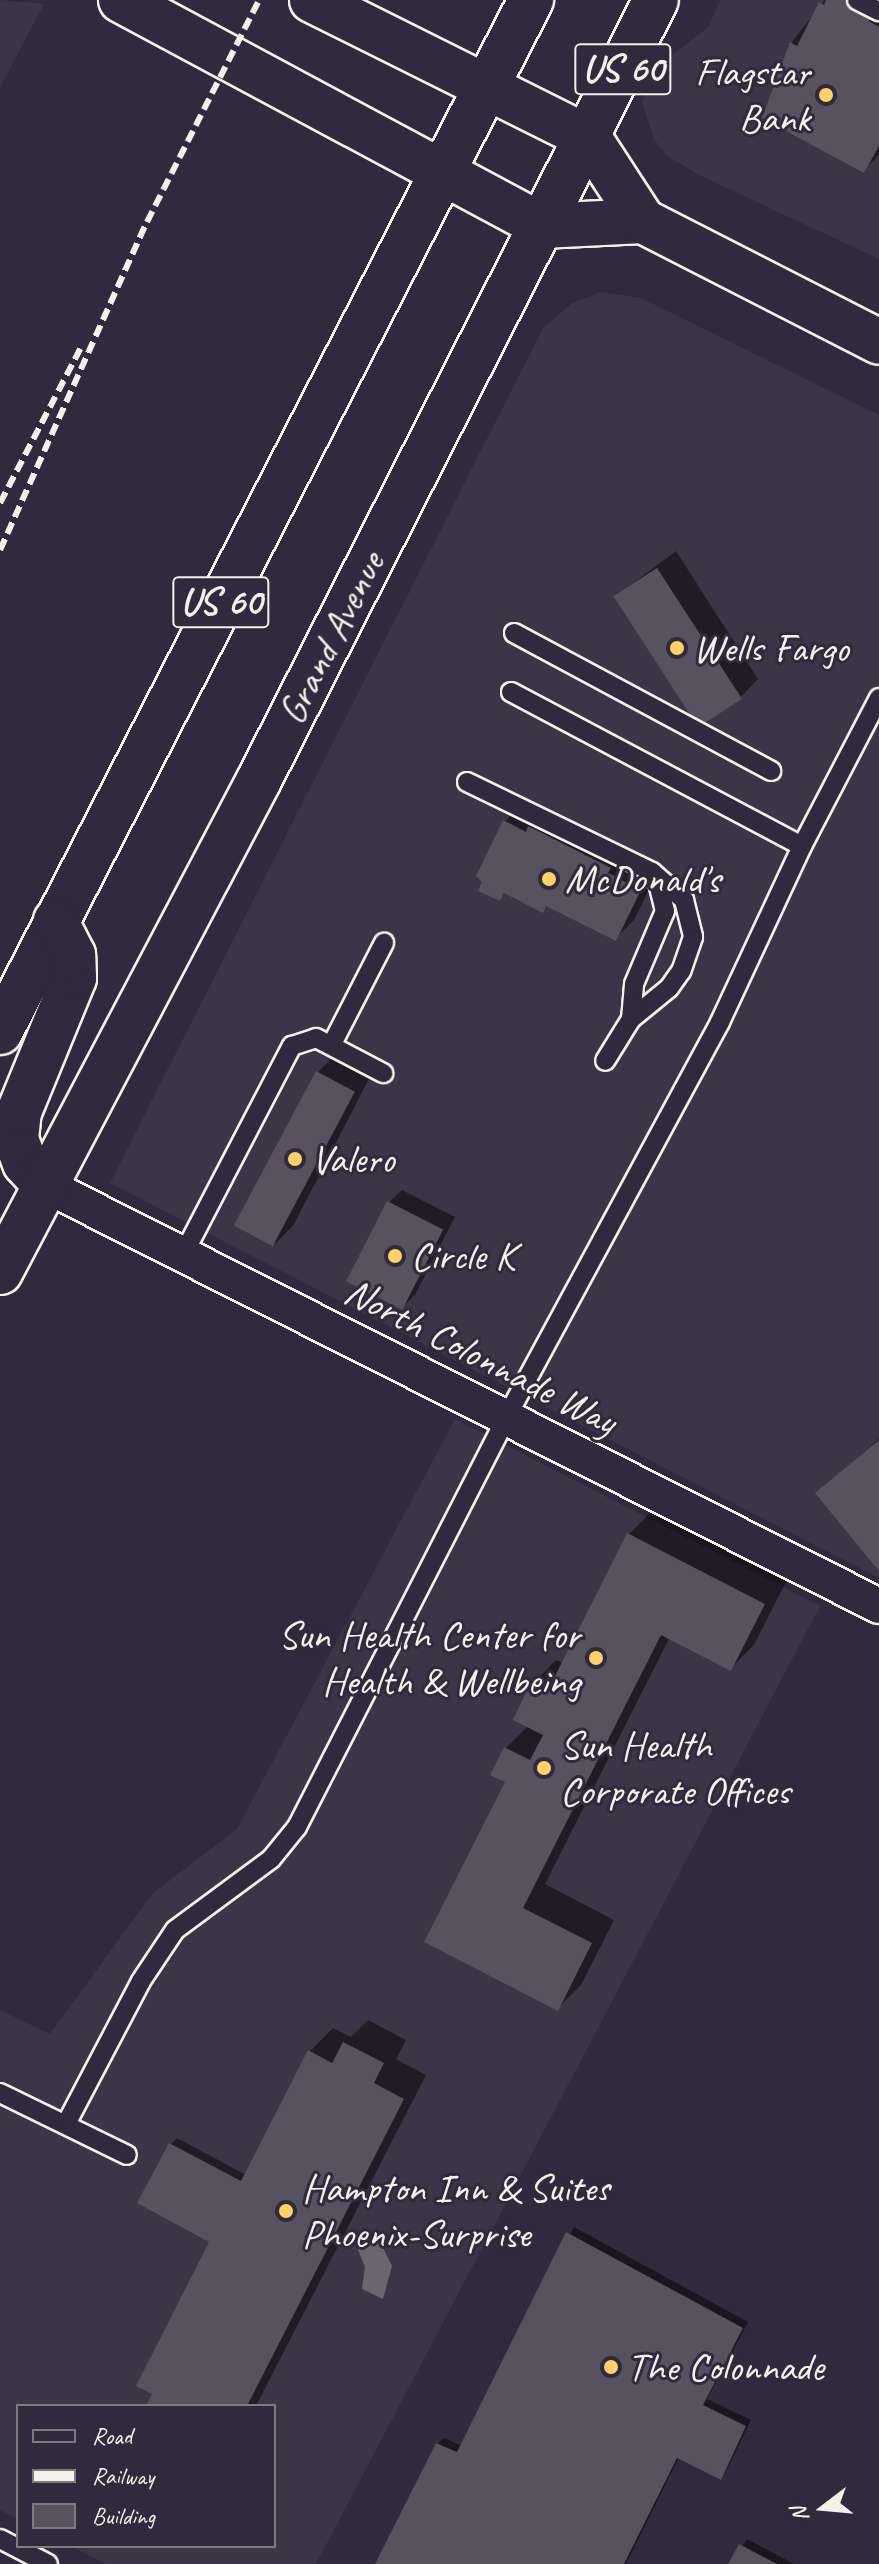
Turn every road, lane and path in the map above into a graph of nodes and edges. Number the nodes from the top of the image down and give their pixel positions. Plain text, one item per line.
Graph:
1 (121, 0) edge
2 (312, 0) edge
3 (531, 0) edge
4 (656, 0) edge
5 (857, 0) edge
6 (879, 11) edge
7 (488, 84) junction
8 (589, 138) junction
9 (442, 172) junction
10 (643, 221) junction
11 (542, 226) junction
12 (879, 342) edge
13 (514, 633) dead end
14 (511, 692) dead end
15 (879, 698) edge
16 (771, 771) dead end
17 (467, 782) dead end
18 (802, 846) junction
19 (657, 878) junction
20 (56, 921) junction
21 (384, 943) dead end
22 (631, 1019) junction
23 (0, 1032) edge
24 (332, 1044) junction
25 (605, 1061) dead end
26 (383, 1073) dead end
27 (45, 1185) junction
28 (183, 1255) junction
29 (0, 1272) edge
30 (506, 1418) junction
31 (879, 1606) edge
32 (0, 2093) edge
33 (66, 2124) junction
34 (127, 2155) dead end
35 (0, 2539) edge
36 (17, 2557) edge
37 (48, 2564) edge

1 - 9 main road
2 - 7 main road
3 - 7 main road, US 60
4 - 8 main road, Grand Avenue / US 60
5 - 6 lane
7 - 8 main road
7 - 9 main road, US 60
8 - 10 main road
8 - 11 main road, Grand Avenue / US 60
9 - 11 main road
9 - 20 main road, US 60
10 - 11 main road
10 - 12 main road
11 - 27 main road, Grand Avenue / US 60
13 - 16 lane
14 - 18 lane
15 - 18 lane
17 - 19 lane
18 - 30 lane
19 - 22 lane
19 - 22 lane
20 - 23 main road, US 60
20 - 27 main road
21 - 24 lane
22 - 25 lane
24 - 26 lane
24 - 28 lane
27 - 28 street, North Colonnade Way
27 - 29 main road, Grand Avenue / US 60
28 - 30 street, North Colonnade Way
30 - 31 street, North Colonnade Way
30 - 33 lane
32 - 33 lane
33 - 34 lane
35 - 36 lane
36 - 37 lane

